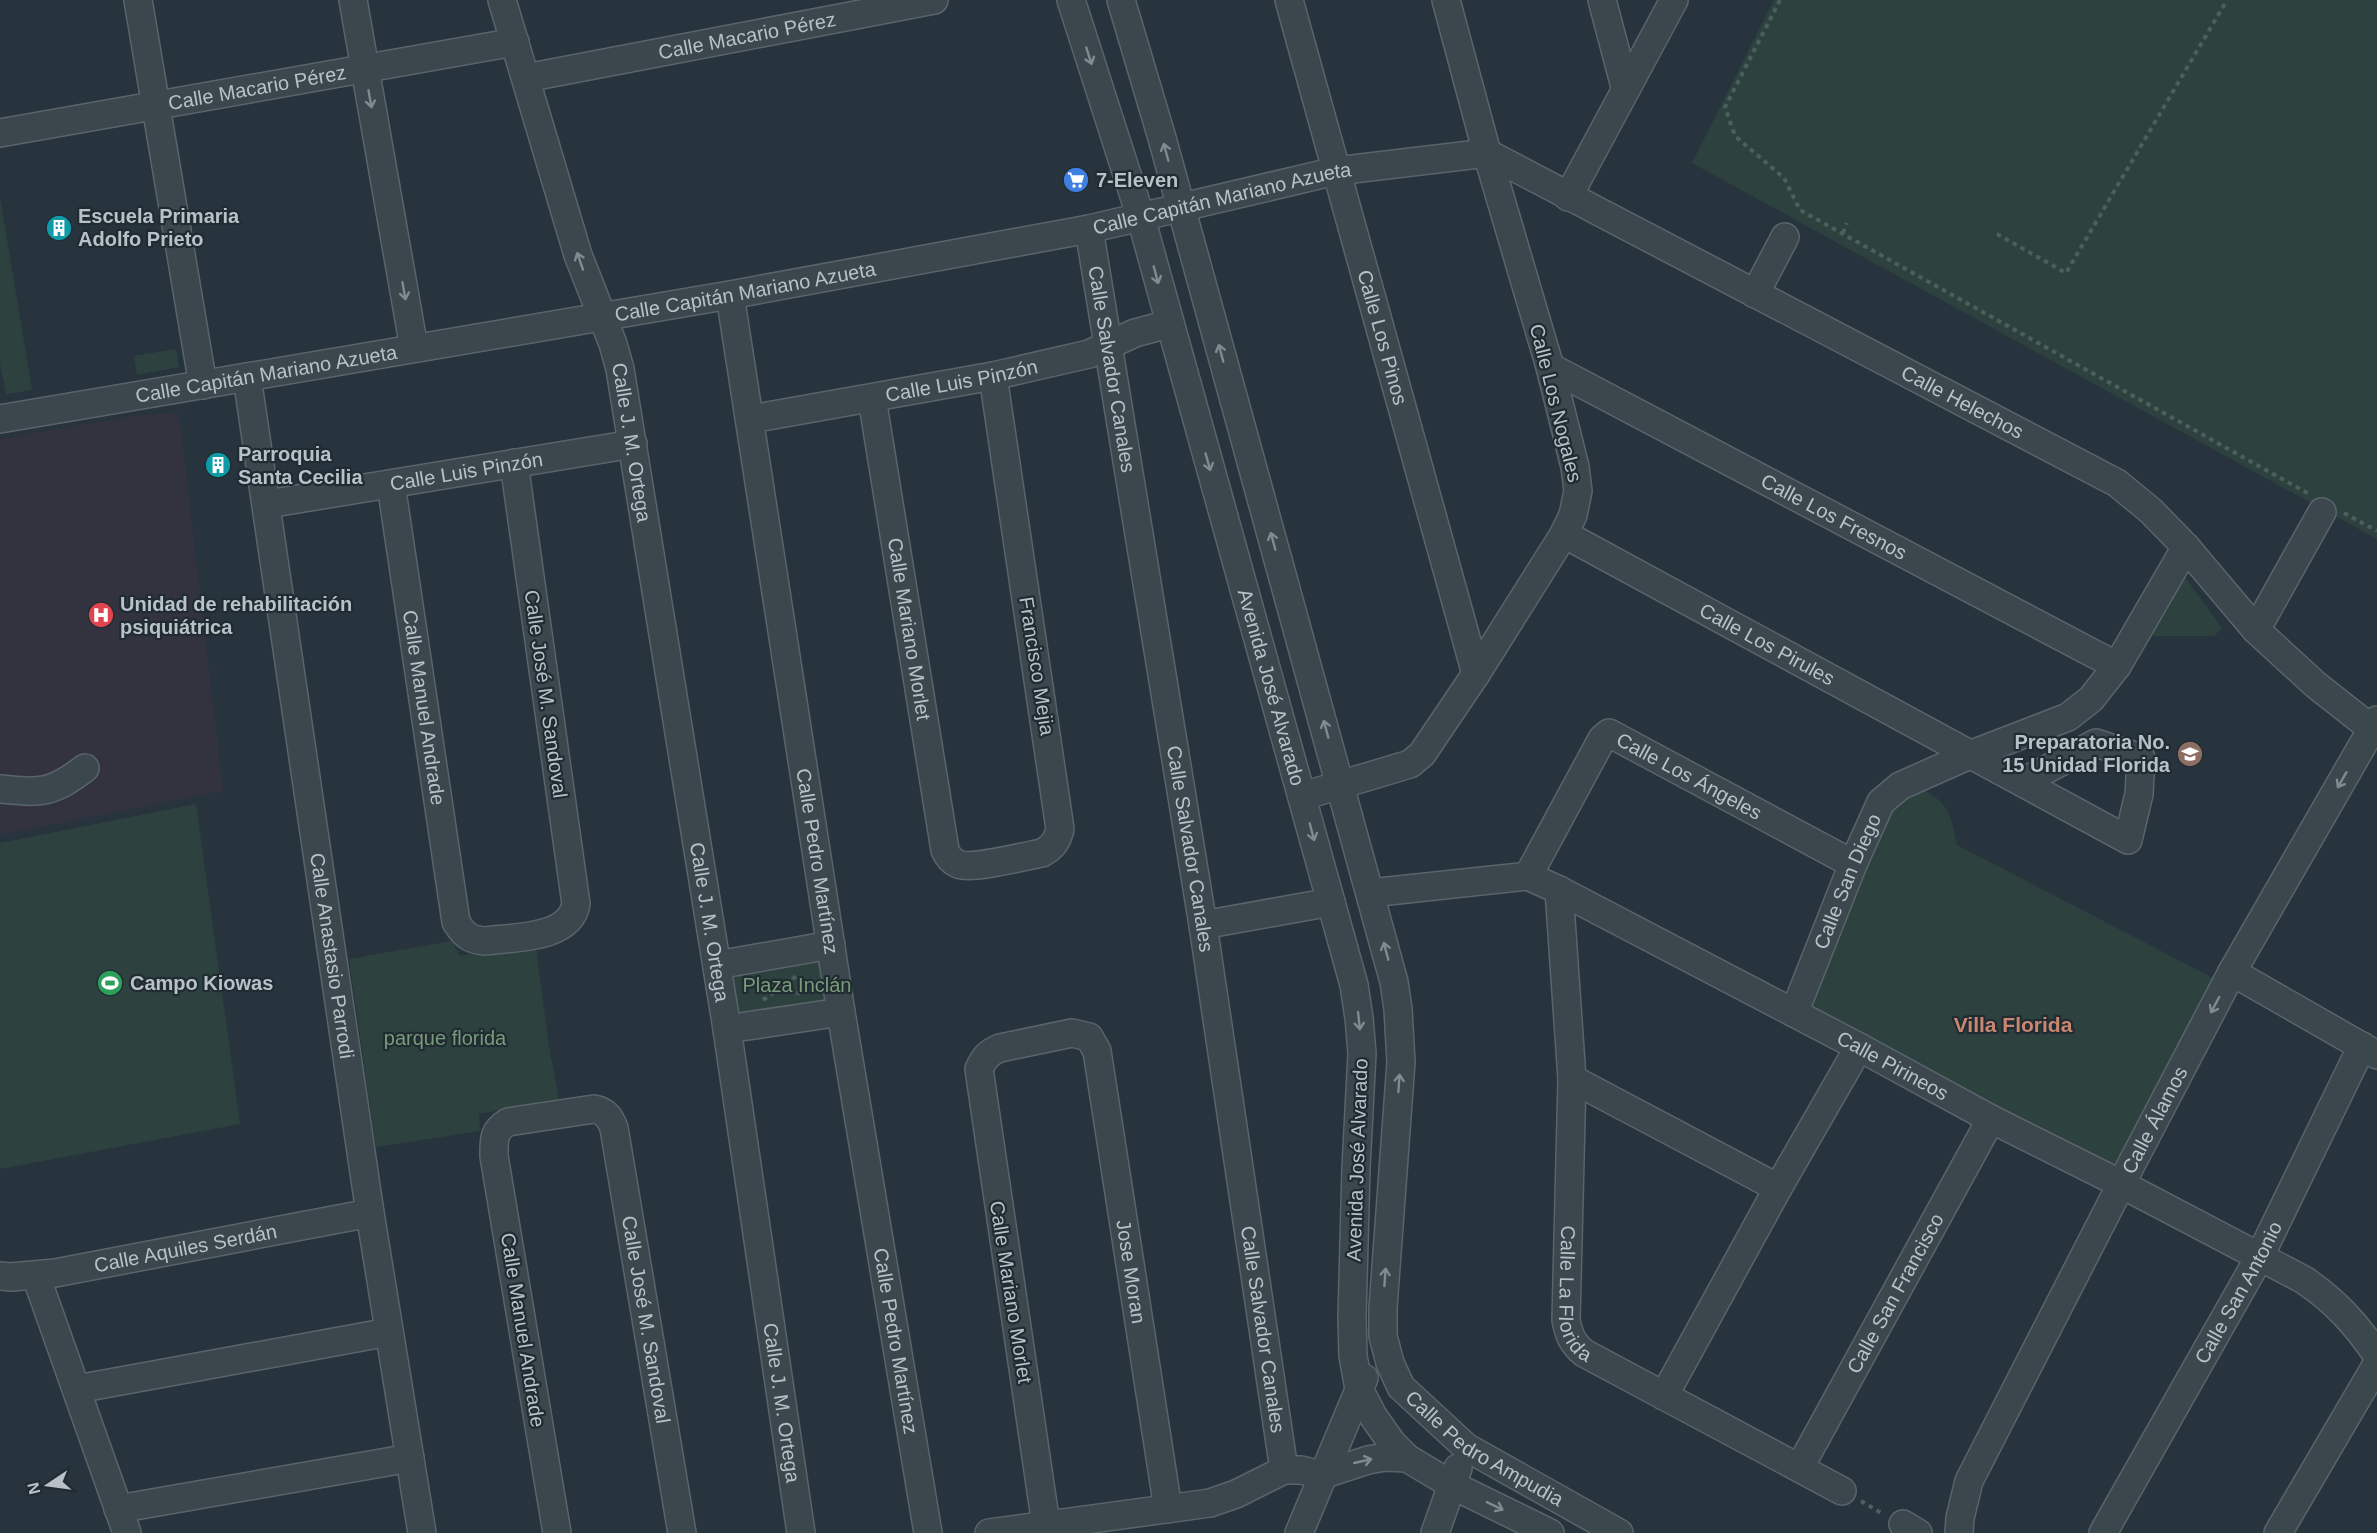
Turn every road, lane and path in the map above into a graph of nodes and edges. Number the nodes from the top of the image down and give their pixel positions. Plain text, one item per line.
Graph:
1 (138, 0) edge
2 (353, 0) edge
3 (502, 0) edge
4 (934, 0) edge
5 (1071, 0) edge
6 (1121, 0) edge
7 (1289, 0) edge
8 (1446, 0) edge
9 (1602, 0) edge
10 (1674, 0) edge
11 (1780, 0) edge
12 (2228, 0) edge
13 (515, 42) junction
14 (365, 70) junction
15 (526, 78) junction
16 (1625, 87) junction
17 (156, 107) junction
18 (0, 133) edge
19 (1487, 153) junction
20 (1336, 171) junction
21 (1568, 197) junction
22 (1181, 208) junction
23 (1141, 218) junction
24 (1847, 223) dead end
25 (1089, 229) junction
26 (1843, 232) junction
27 (1997, 234) dead end
28 (1785, 237) dead end
29 (1755, 294) junction
30 (730, 295) junction
31 (602, 315) junction
32 (1169, 324) junction
33 (1109, 345) junction
34 (414, 348) junction
35 (1550, 367) junction
36 (993, 376) junction
37 (247, 377) junction
38 (203, 385) junction
39 (872, 398) junction
40 (0, 418) edge
41 (751, 419) junction
42 (633, 444) junction
43 (514, 463) junction
44 (391, 484) junction
45 (267, 504) junction
46 (2326, 507) junction
47 (2377, 531) edge
48 (1564, 534) junction
49 (2186, 547) junction
50 (2256, 630) junction
51 (2116, 666) junction
52 (1476, 674) junction
53 (2375, 728) edge
54 (1972, 754) junction
55 (85, 768) dead end
56 (2023, 782) dead end
57 (1341, 786) junction
58 (0, 789) edge
59 (1303, 795) junction
60 (949, 859) joint
61 (1853, 864) junction
62 (1528, 876) junction
63 (1559, 890) junction
64 (1370, 893) junction
65 (1331, 902) junction
66 (1203, 925) junction
67 (461, 931) joint
68 (831, 945) junction
69 (717, 965) junction
70 (807, 968) dead end
71 (2232, 972) junction
72 (760, 981) dead end
73 (782, 987) junction
74 (756, 1005) dead end
75 (841, 1012) junction
76 (1794, 1013) junction
77 (728, 1029) junction
78 (1089, 1036) joint
79 (1859, 1047) junction
80 (2370, 1051) edge
81 (1572, 1079) junction
82 (603, 1111) joint
83 (1991, 1119) junction
84 (2121, 1184) junction
85 (1778, 1188) junction
86 (370, 1213) junction
87 (2260, 1256) junction
88 (0, 1276) edge
89 (36, 1276) junction
90 (389, 1332) junction
91 (1383, 1336) junction
92 (2377, 1356) edge
93 (2377, 1364) edge
94 (77, 1389) junction
95 (1359, 1389) junction
96 (1664, 1396) junction
97 (1466, 1447) junction
98 (410, 1458) junction
99 (1407, 1458) junction
100 (1800, 1467) junction
101 (1284, 1470) junction
102 (1322, 1475) junction
103 (1452, 1485) junction
104 (1842, 1491) joint
105 (1168, 1509) junction
106 (123, 1521) edge
107 (1046, 1525) junction
108 (1910, 1529) edge
109 (422, 1533) edge
110 (556, 1533) edge
111 (682, 1533) edge
112 (801, 1533) edge
113 (928, 1533) edge
114 (989, 1533) edge
115 (1299, 1533) edge
116 (1435, 1533) edge
117 (1550, 1533) edge
118 (1619, 1533) edge
119 (1959, 1533) edge
120 (2103, 1533) edge
121 (2278, 1533) edge

1 - 17 street
2 - 14 street
3 - 13 street, Calle J. M. Ortega
4 - 15 street, Calle Macario Pérez
5 -> 23 street, Avenida José Alvarado
22 -> 6 street, Avenida José Alvarado
7 - 20 street, Calle Los Pinos
8 - 19 street, Calle Los Nogales
9 - 16 street
10 - 16 street
11 - 26 path
12 - 27 path
13 - 14 street, Calle Macario Pérez
13 - 15 street, Calle J. M. Ortega
14 - 17 street, Calle Macario Pérez
14 -> 34 street
31 -> 15 street, Calle J. M. Ortega
16 - 21 street
17 - 18 street, Calle Macario Pérez
17 - 38 street
19 - 20 street, Calle Capitán Mariano Azueta
19 - 21 street, Calle Helechos
19 - 35 street, Calle Los Nogales
20 - 22 street, Calle Capitán Mariano Azueta
20 - 52 street, Calle Los Pinos
21 - 29 street, Calle Helechos
22 - 23 street, Calle Capitán Mariano Azueta
57 -> 22 street, Avenida José Alvarado
23 - 25 street, Calle Capitán Mariano Azueta
23 -> 32 street, Avenida José Alvarado
24 - 26 path
25 - 30 street, Calle Capitán Mariano Azueta
25 - 33 street, Calle Salvador Canales
26 - 46 path
28 - 29 street
29 - 49 street, Calle Helechos
30 - 31 street, Calle Capitán Mariano Azueta
30 - 41 street, Calle Pedro Martínez
31 - 34 street, Calle Capitán Mariano Azueta
31 - 42 street, Calle J. M. Ortega
32 - 33 street, Calle Luis Pinzón
32 -> 59 street, Avenida José Alvarado
33 - 36 street, Calle Luis Pinzón
33 - 66 street, Calle Salvador Canales
34 - 37 street, Calle Capitán Mariano Azueta
35 - 48 street, Calle Los Nogales
35 - 51 street, Calle Los Fresnos
36 - 39 street, Calle Luis Pinzón
36 - 60 street, Francisco Mejia
37 - 38 street, Calle Capitán Mariano Azueta
37 - 45 street, Calle Anastasio Parrodi
38 - 40 street, Calle Capitán Mariano Azueta
39 - 41 street, Calle Luis Pinzón
39 - 60 street, Calle Mariano Morlet
41 - 68 street, Calle Pedro Martínez
42 - 43 street, Calle Luis Pinzón
42 - 69 street, Calle J. M. Ortega
43 - 44 street, Calle Luis Pinzón
43 - 67 street, Calle José M. Sandoval
44 - 45 street, Calle Luis Pinzón
44 - 67 street, Calle Manuel Andrade
45 - 86 street, Calle Anastasio Parrodi
46 - 47 path
46 - 50 street
48 - 52 street, Calle Los Nogales
48 - 54 street, Calle Los Pirules
49 - 50 street, Calle Helechos
49 - 51 street, Calle San Diego
50 - 53 street, Calle Helechos
51 - 54 street, Calle San Diego
52 - 57 street, Calle Los Nogales
53 -> 71 street, Calle Álamos
54 - 56 street, Calle Los Pirules
54 - 61 street, Calle San Diego
55 - 58 street
57 - 59 street, Calle Los Nogales
57 - 64 street, Avenida José Alvarado
59 -> 65 street, Avenida José Alvarado
61 - 62 street, Calle Los Ángeles
61 - 76 street, Calle San Diego
62 - 63 street, Calle Pirineos
62 - 64 street
63 - 76 street, Calle Pirineos
63 - 81 street, Calle La Florida
91 -> 64 street, Avenida José Alvarado
65 - 66 street
65 -> 95 street, Avenida José Alvarado
66 - 101 street, Calle Salvador Canales
68 - 69 street
68 - 75 street, Calle Pedro Martínez
69 - 77 street, Calle J. M. Ortega
70 - 73 path
71 - 80 street
71 -> 84 street, Calle Álamos
72 - 73 path
73 - 74 path
73 - 75 path
75 - 77 street
75 - 113 street, Calle Pedro Martínez
76 - 79 street, Calle Pirineos
77 - 112 street, Calle J. M. Ortega
78 - 105 street, Jose Moran
78 - 107 street, Calle Mariano Morlet
79 - 83 street, Calle Pirineos
79 - 85 street
80 - 87 street, Calle San Antonio
81 - 85 street
81 - 96 street, Calle La Florida
82 - 110 street, Calle Manuel Andrade
82 - 111 street, Calle José M. Sandoval
83 - 84 street, Calle Pirineos
83 - 100 street, Calle San Francisco
84 - 87 street, Calle Pirineos
84 - 119 street, Calle Álamos
85 - 96 street
86 - 89 street, Calle Aquiles Serdán
86 - 90 street, Calle Anastasio Parrodi
87 - 92 street, Calle Pirineos
87 - 120 street, Calle San Antonio
88 - 89 street, Calle Aquiles Serdán
89 - 94 street
90 - 94 street
90 - 98 street, Calle Anastasio Parrodi
91 - 95 street
91 - 97 street, Calle Pedro Ampudia
93 - 121 street
94 - 106 street
95 - 99 street, Calle Pedro Ampudia
95 - 102 street
96 - 100 street, Calle La Florida
97 - 103 street
97 - 118 street, Calle Pedro Ampudia
98 - 106 street
98 - 109 street, Calle Anastasio Parrodi
102 -> 99 street
99 - 103 street, Calle Pedro Ampudia
100 - 104 street, Calle La Florida
101 - 102 street
101 - 105 street
102 - 115 street
103 - 116 street
103 -> 117 street, Calle Pedro Ampudia
104 - 108 path
105 - 107 street
107 - 114 street

